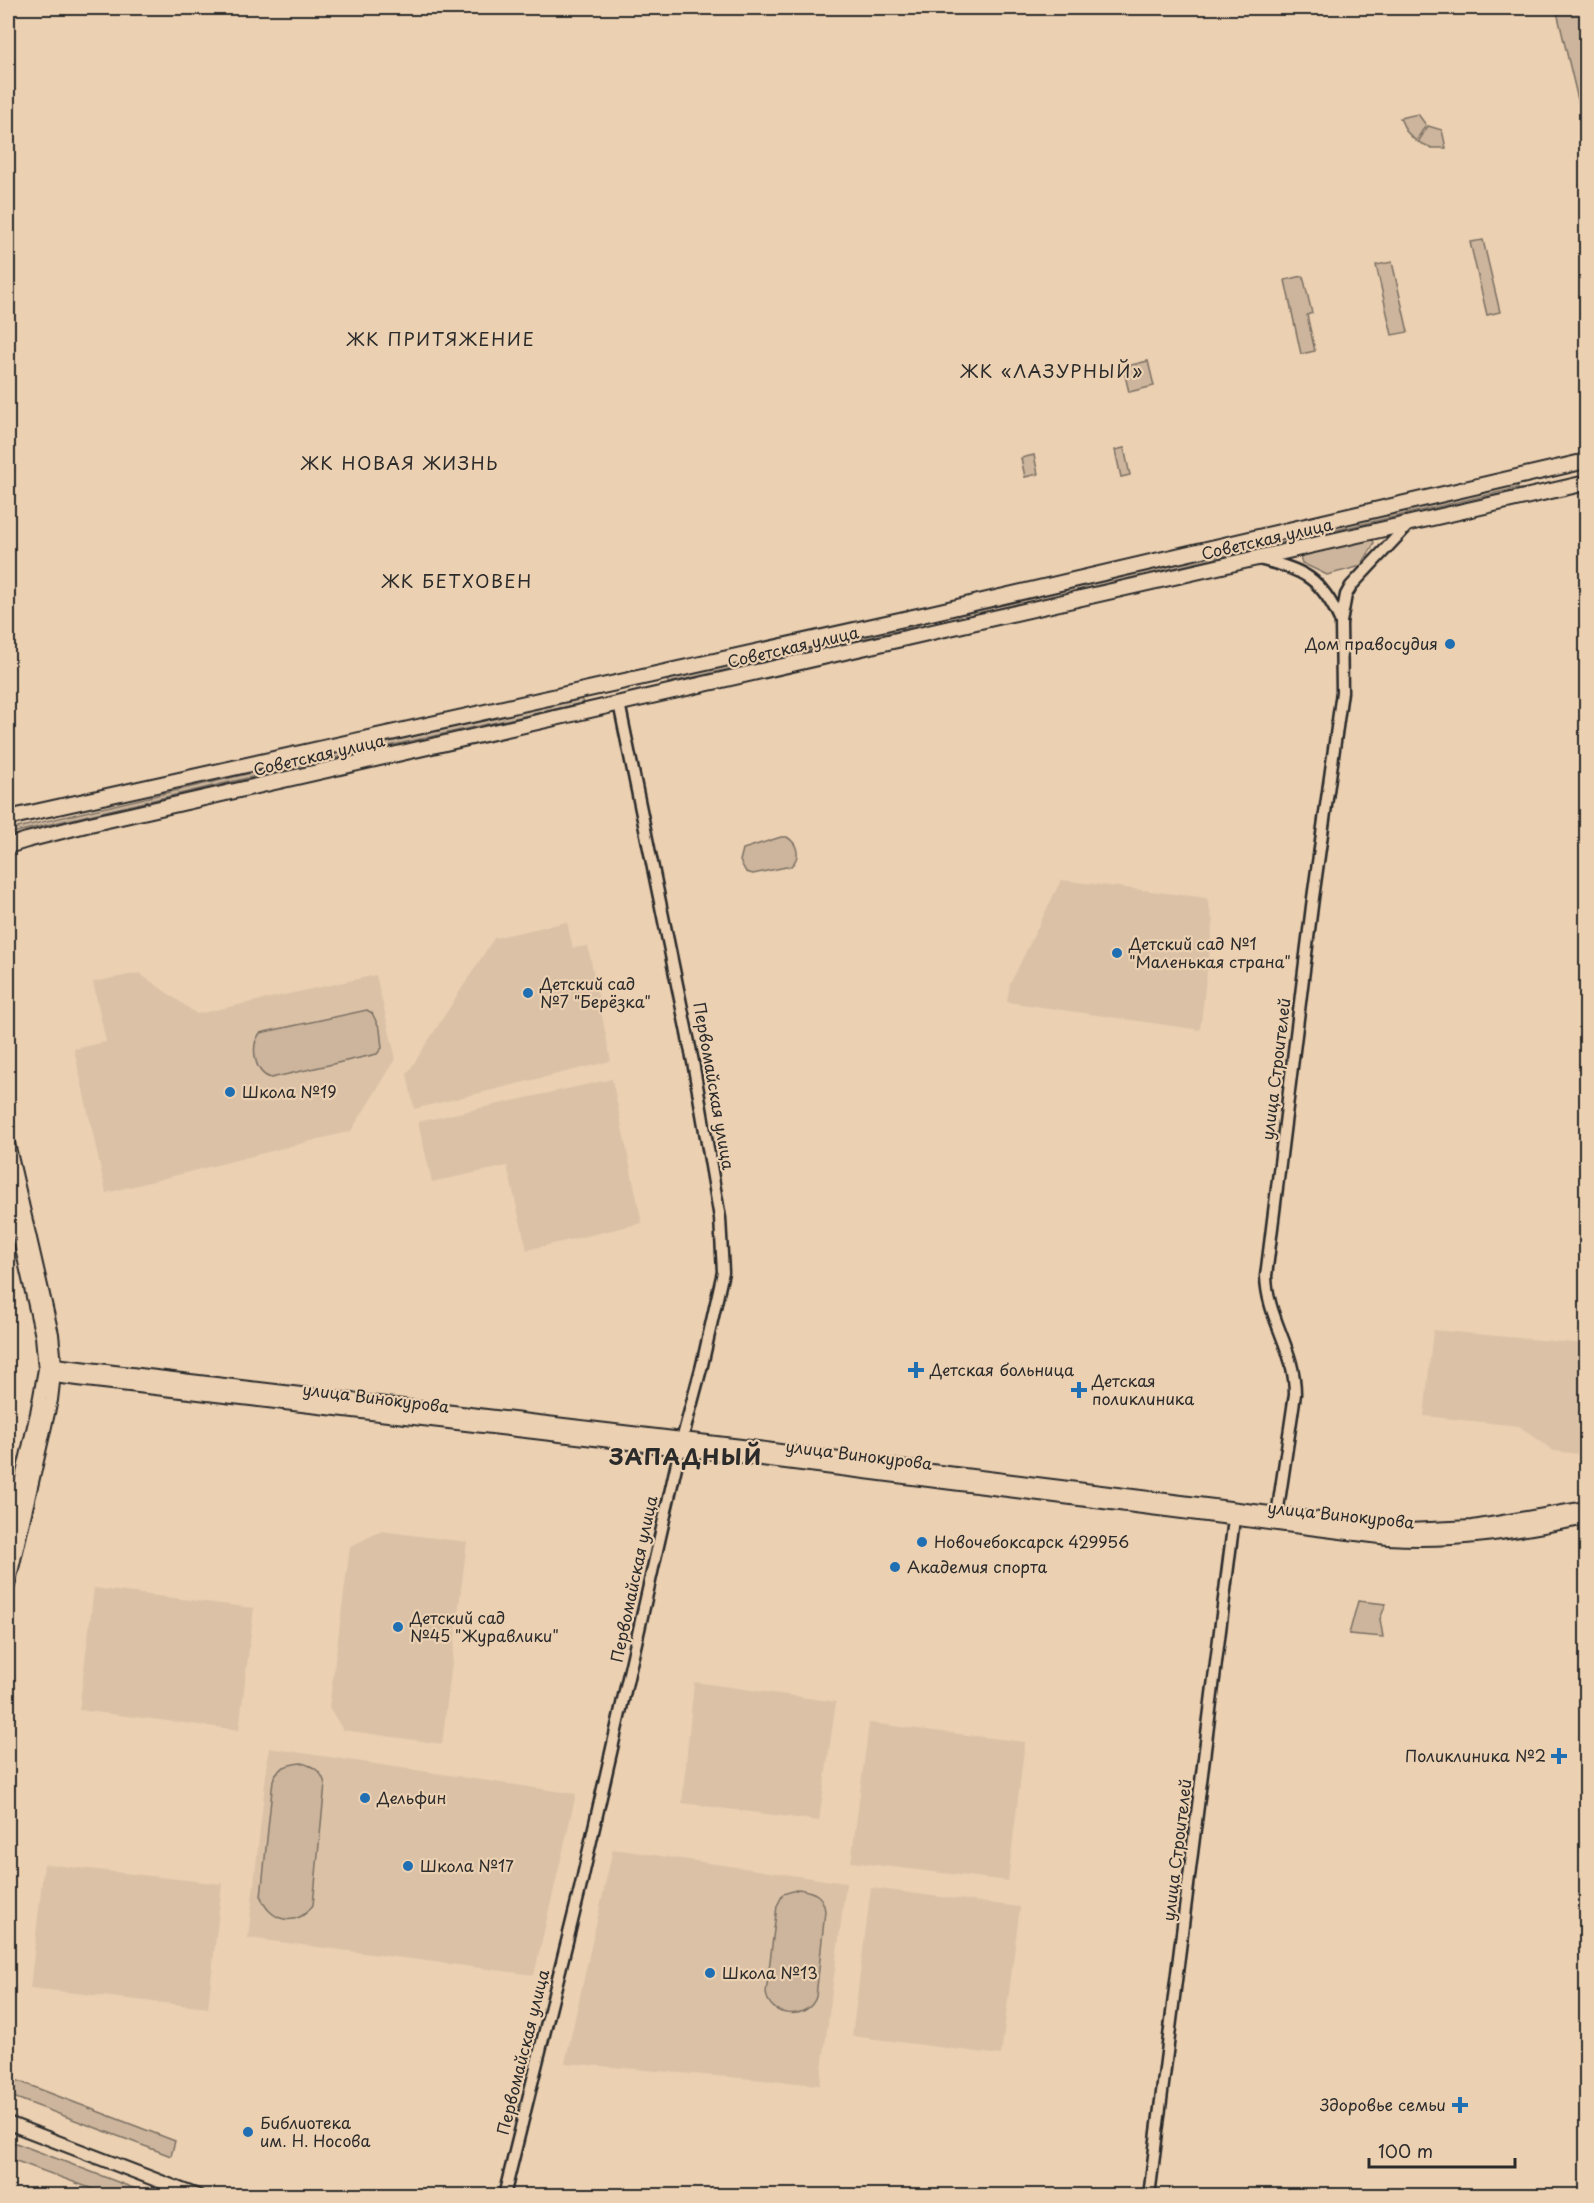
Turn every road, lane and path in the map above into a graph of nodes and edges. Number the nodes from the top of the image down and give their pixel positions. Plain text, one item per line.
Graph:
1 (1587, 461) edge
2 (1529, 474) junction
3 (1587, 483) edge
4 (1533, 495) junction
5 (1408, 524) junction
6 (1255, 558) junction
7 (931, 613) junction
8 (1341, 622) junction
9 (935, 632) junction
10 (615, 684) junction
11 (619, 703) junction
12 (323, 749) junction
13 (328, 770) junction
14 (8, 818) edge
15 (8, 846) edge
16 (8, 1143) edge
17 (8, 1187) edge
18 (51, 1370) junction
19 (681, 1444) junction
20 (22, 1499) junction
21 (1587, 1508) edge
22 (1234, 1514) junction
23 (1587, 1518) edge
24 (1277, 1519) junction
25 (8, 1539) edge
26 (8, 1586) edge
27 (8, 2123) edge
28 (198, 2196) edge
29 (504, 2196) edge
30 (1149, 2196) edge

1 - 2 main road, Советская улица
2 - 4 main road
2 - 7 main road, Советская улица
3 - 4 main road, Советская улица
4 - 5 main road, Советская улица
5 - 6 main road, Советская улица
5 - 8 street, улица Строителей
6 - 8 street, улица Строителей
6 - 9 main road, Советская улица
7 - 9 main road
7 - 10 main road, Советская улица
8 - 24 street, улица Строителей
9 - 11 main road, Советская улица
10 - 11 main road, Первомайская улица
10 - 12 main road, Советская улица
11 - 13 main road, Советская улица
11 - 19 street, Первомайская улица
12 - 13 main road
12 - 14 main road, Советская улица
13 - 15 main road, Советская улица
16 - 18 main road
17 - 18 main road
18 - 19 main road, улица Винокурова
18 - 20 main road
19 - 22 main road, улица Винокурова
19 - 29 street, Первомайская улица
20 - 25 main road
20 - 26 main road
21 - 24 main road, улица Винокурова
22 - 24 main road, улица Винокурова
22 - 30 street, улица Строителей
23 - 24 main road, улица Винокурова
27 - 28 main road

